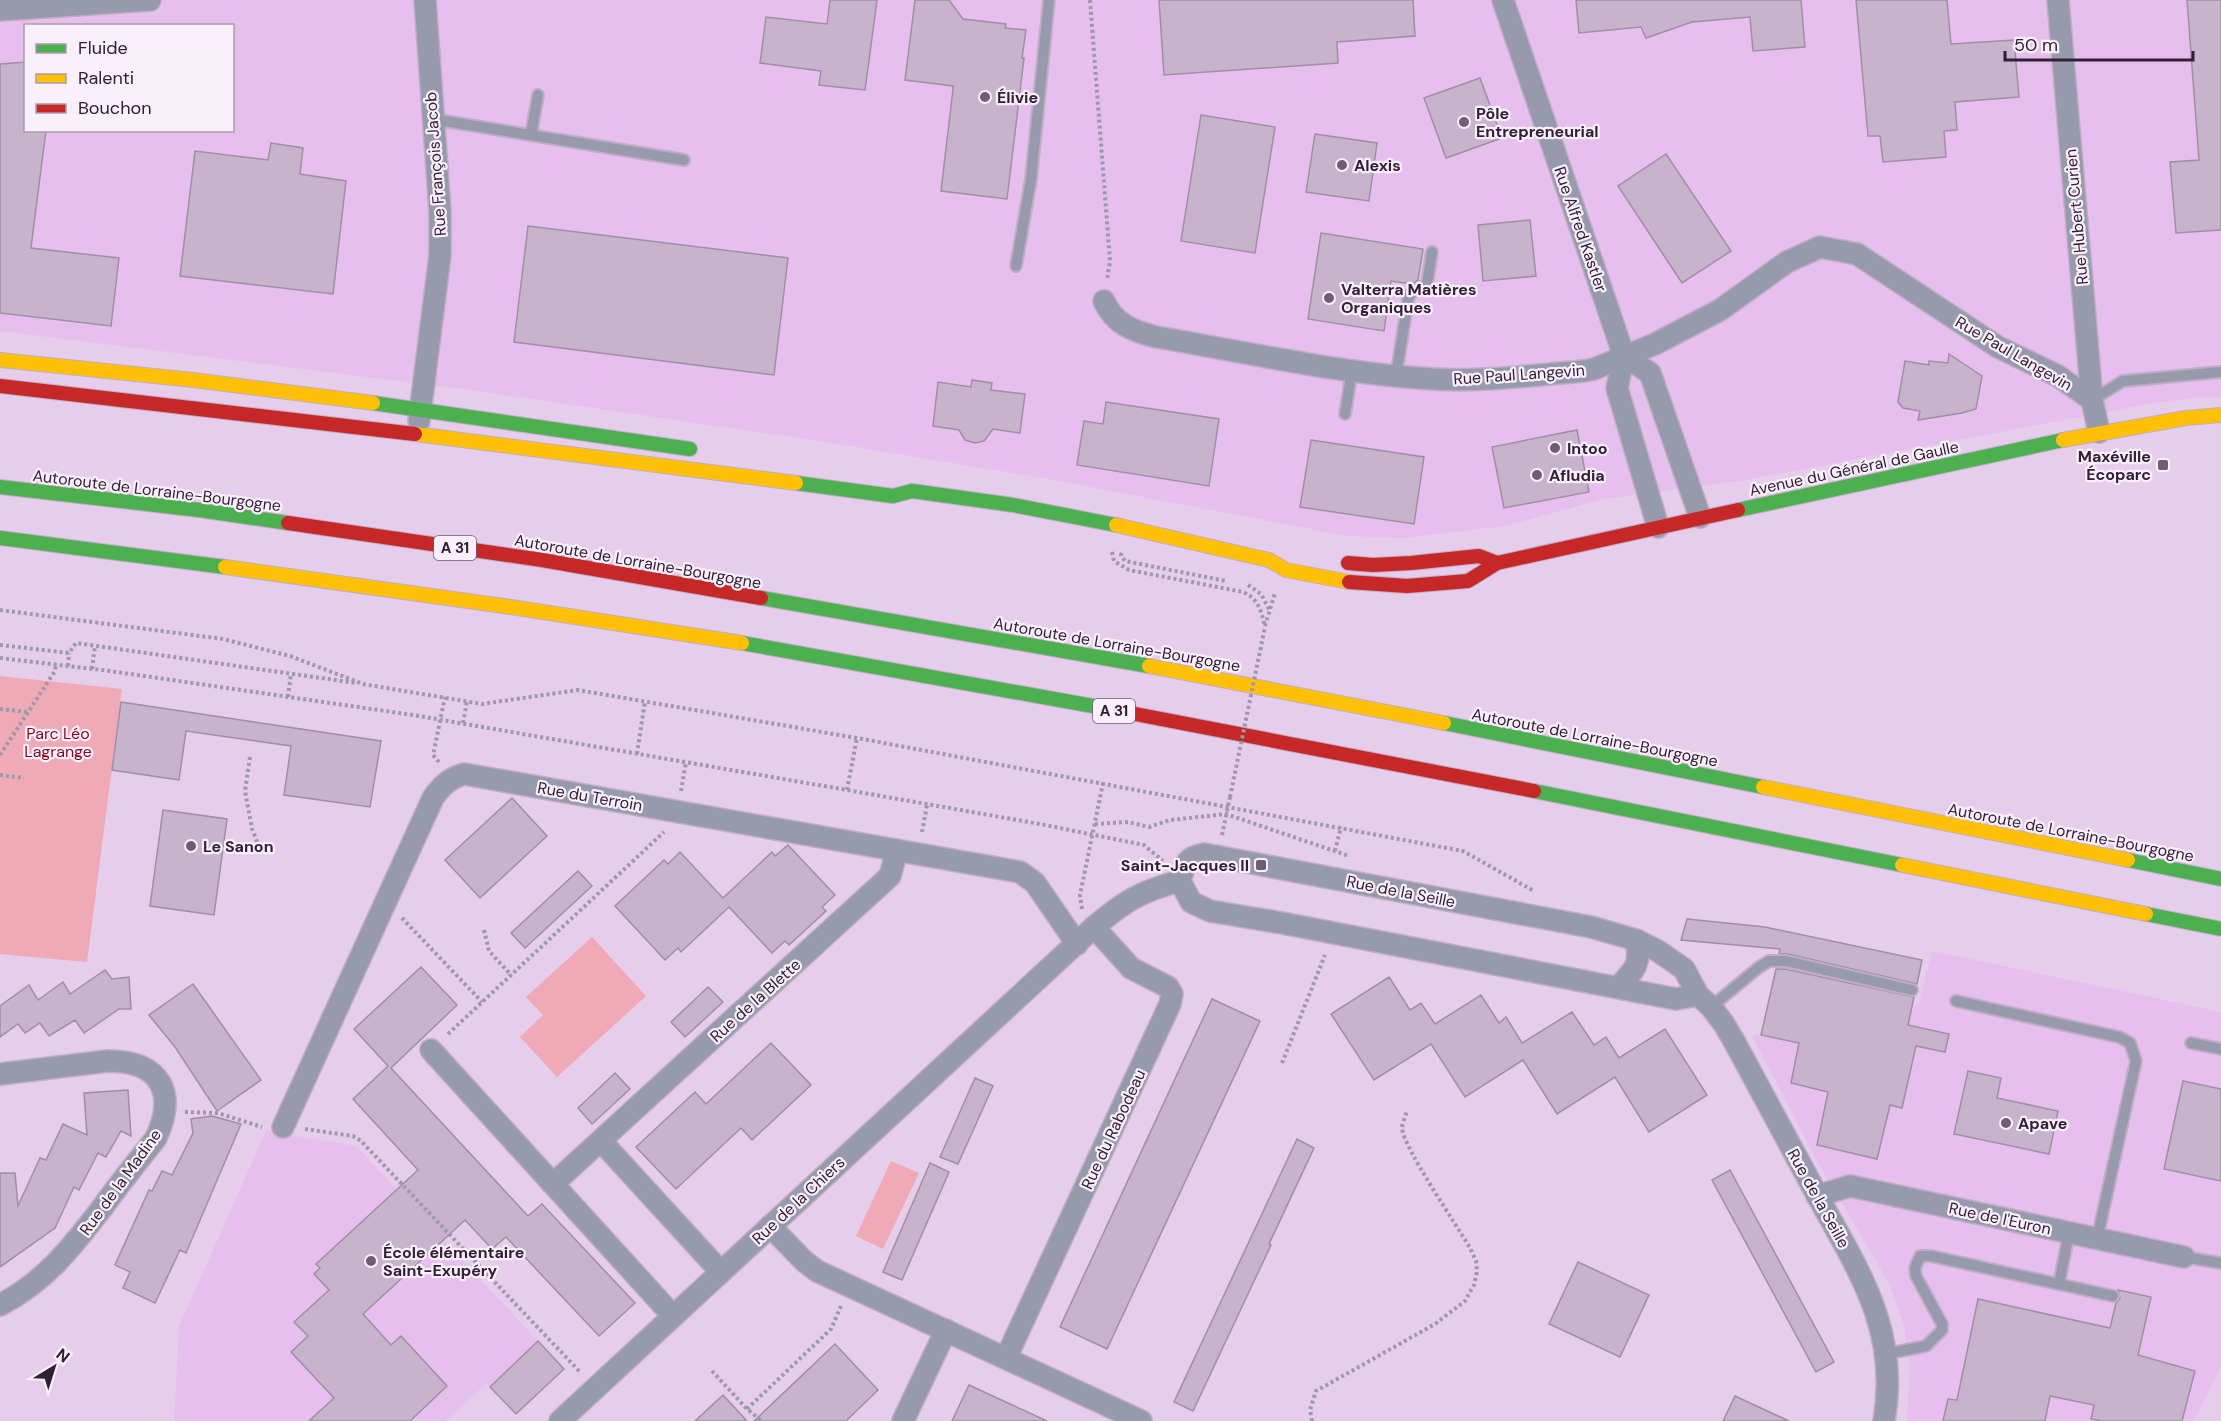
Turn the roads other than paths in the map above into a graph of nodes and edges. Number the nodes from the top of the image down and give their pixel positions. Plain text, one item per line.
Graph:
1 (150, 0) edge
2 (424, 0) edge
3 (1049, 0) edge
4 (1503, 0) edge
5 (2058, 0) edge
6 (0, 10) edge
7 (538, 95) dead end
8 (432, 119) junction
9 (531, 135) junction
10 (684, 160) dead end
11 (1432, 252) dead end
12 (1016, 266) dead end
13 (1104, 301) road end
14 (1624, 356) junction
15 (0, 360) edge
16 (1352, 370) junction
17 (2221, 372) edge
18 (1396, 376) junction
19 (0, 386) edge
20 (2092, 400) junction
21 (420, 409) junction
22 (1345, 414) dead end
23 (2221, 415) edge
24 (2099, 432) junction
25 (417, 434) junction
26 (704, 451) dead end
27 (896, 480) dead end
28 (0, 487) edge
29 (912, 490) junction
30 (1700, 517) junction
31 (1658, 527) junction
32 (0, 538) edge
33 (1284, 555) dead end
34 (1269, 560) junction
35 (1338, 562) dead end
36 (1497, 563) junction
37 (897, 850) junction
38 (2221, 879) edge
39 (1180, 881) junction
40 (1094, 927) junction
41 (2221, 929) edge
42 (1636, 940) junction
43 (1077, 944) junction
44 (1618, 987) junction
45 (1912, 990) dead end
46 (1956, 1000) dead end
47 (1704, 1001) junction
48 (2191, 1043) dead end
49 (2221, 1049) edge
50 (431, 1050) road end
51 (0, 1074) edge
52 (283, 1127) road end
53 (601, 1141) junction
54 (554, 1184) junction
55 (1817, 1196) junction
56 (770, 1226) junction
57 (2069, 1233) junction
58 (2097, 1239) junction
59 (2184, 1257) joint
60 (2221, 1263) edge
61 (721, 1272) junction
62 (2059, 1284) junction
63 (2113, 1296) dead end
64 (0, 1305) edge
65 (674, 1316) junction
66 (946, 1330) junction
67 (1886, 1354) junction
68 (1006, 1358) junction
69 (560, 1421) edge
70 (903, 1421) edge
71 (1141, 1421) edge
72 (1884, 1421) edge

1 - 6 street
2 - 8 street, Rue François Jacob
3 - 12 lane
4 - 14 street, Rue Alfred Kastler
5 - 20 street, Rue Hubert Curien
7 - 9 lane
8 - 9 lane
8 - 21 street, Rue François Jacob
9 - 10 lane
11 - 18 lane
13 - 16 street, Rue Paul Langevin
14 - 18 street, Rue Paul Langevin
14 - 20 street, Rue Paul Langevin
14 - 30 street
14 - 31 street
15 - 21 main road
16 - 18 street, Rue Paul Langevin
16 - 22 lane
17 - 20 lane
19 - 25 main road
20 - 24 street, Rue Hubert Curien
21 - 25 street, Rue François Jacob
21 - 26 main road
23 - 24 main road, Avenue du Général de Gaulle
24 - 30 main road, Avenue du Général de Gaulle
25 - 29 main road
27 - 29 main road
28 - 38 main road, Autoroute de Lorraine-Bourgogne / A 31
29 - 34 main road, Avenue du Général de Gaulle
30 - 31 main road, Avenue du Général de Gaulle
31 - 36 main road, Avenue du Général de Gaulle
32 - 41 main road, A 31
33 - 34 main road
34 - 36 main road, Avenue du Général de Gaulle
35 - 36 main road, Avenue du Général de Gaulle
37 - 43 street, Rue du Terroin
37 - 52 street, Rue du Terroin
37 - 53 street, Rue de la Blette
39 - 40 street
39 - 42 street, Rue de la Seille
39 - 44 street
40 - 43 street
40 - 68 street, Rue du Rabodeau
42 - 44 street
42 - 47 street, Rue de la Seille
43 - 56 street, Rue de la Chiers
44 - 47 street
45 - 47 lane
46 - 58 lane
47 - 55 street, Rue de la Seille
48 - 49 lane
50 - 54 street
51 - 64 street, Rue de la Madine
53 - 54 street, Rue de la Blette
53 - 61 street
54 - 65 street
55 - 57 street, Rue de l'Euron
55 - 67 street, Rue de la Seille
56 - 61 street, Rue de la Chiers
56 - 66 street
57 - 58 street, Rue de l'Euron
57 - 62 lane
58 - 59 street, Rue de l'Euron
59 - 60 lane
61 - 65 street, Rue de la Chiers
62 - 63 lane
62 - 67 lane
65 - 69 street, Rue de la Chiers
66 - 68 street
66 - 70 street
67 - 72 street, Rue de la Seille
68 - 71 street

